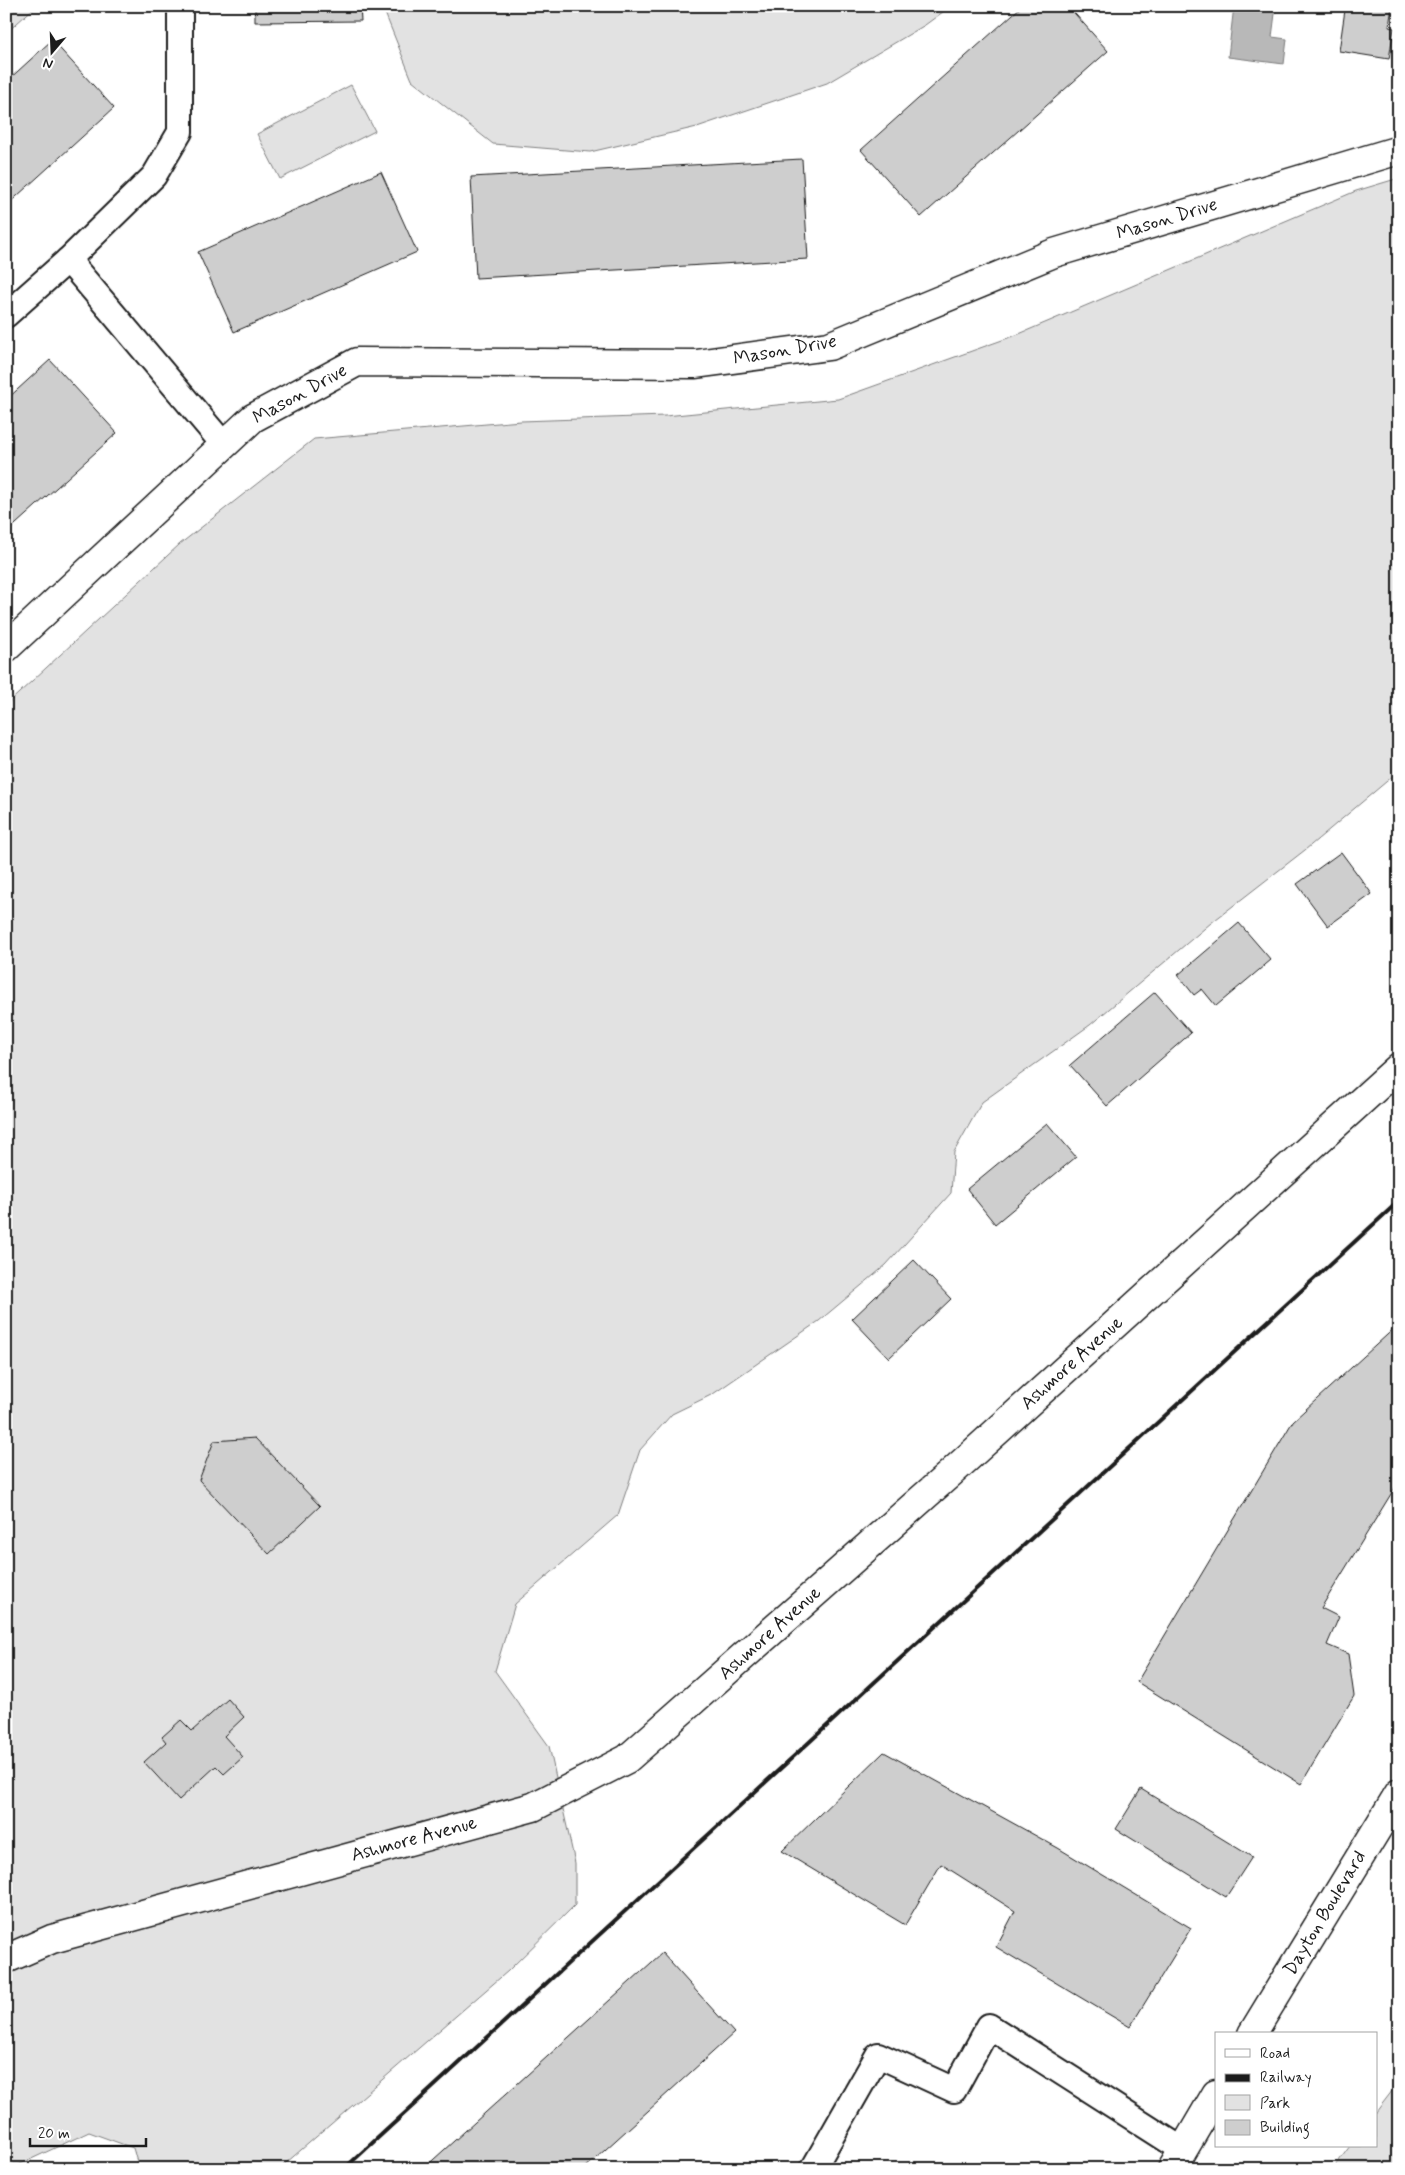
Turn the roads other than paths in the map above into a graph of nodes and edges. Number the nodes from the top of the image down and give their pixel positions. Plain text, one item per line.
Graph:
1 (180, 6) edge
2 (1399, 150) edge
3 (68, 260) junction
4 (6, 315) edge
5 (224, 445) junction
6 (6, 648) edge
7 (1399, 1067) edge
8 (1399, 1792) edge
9 (6, 1959) edge
10 (1253, 2032) edge
11 (1215, 2096) edge
12 (1178, 2160) edge
13 (813, 2169) edge

1 - 3 lane
2 - 5 street, Mason Drive
3 - 4 lane
3 - 5 lane
5 - 6 street, Mason Drive
7 - 9 street, Ashmore Avenue
8 - 10 street, Dayton Boulevard
11 - 12 street
12 - 13 lane

